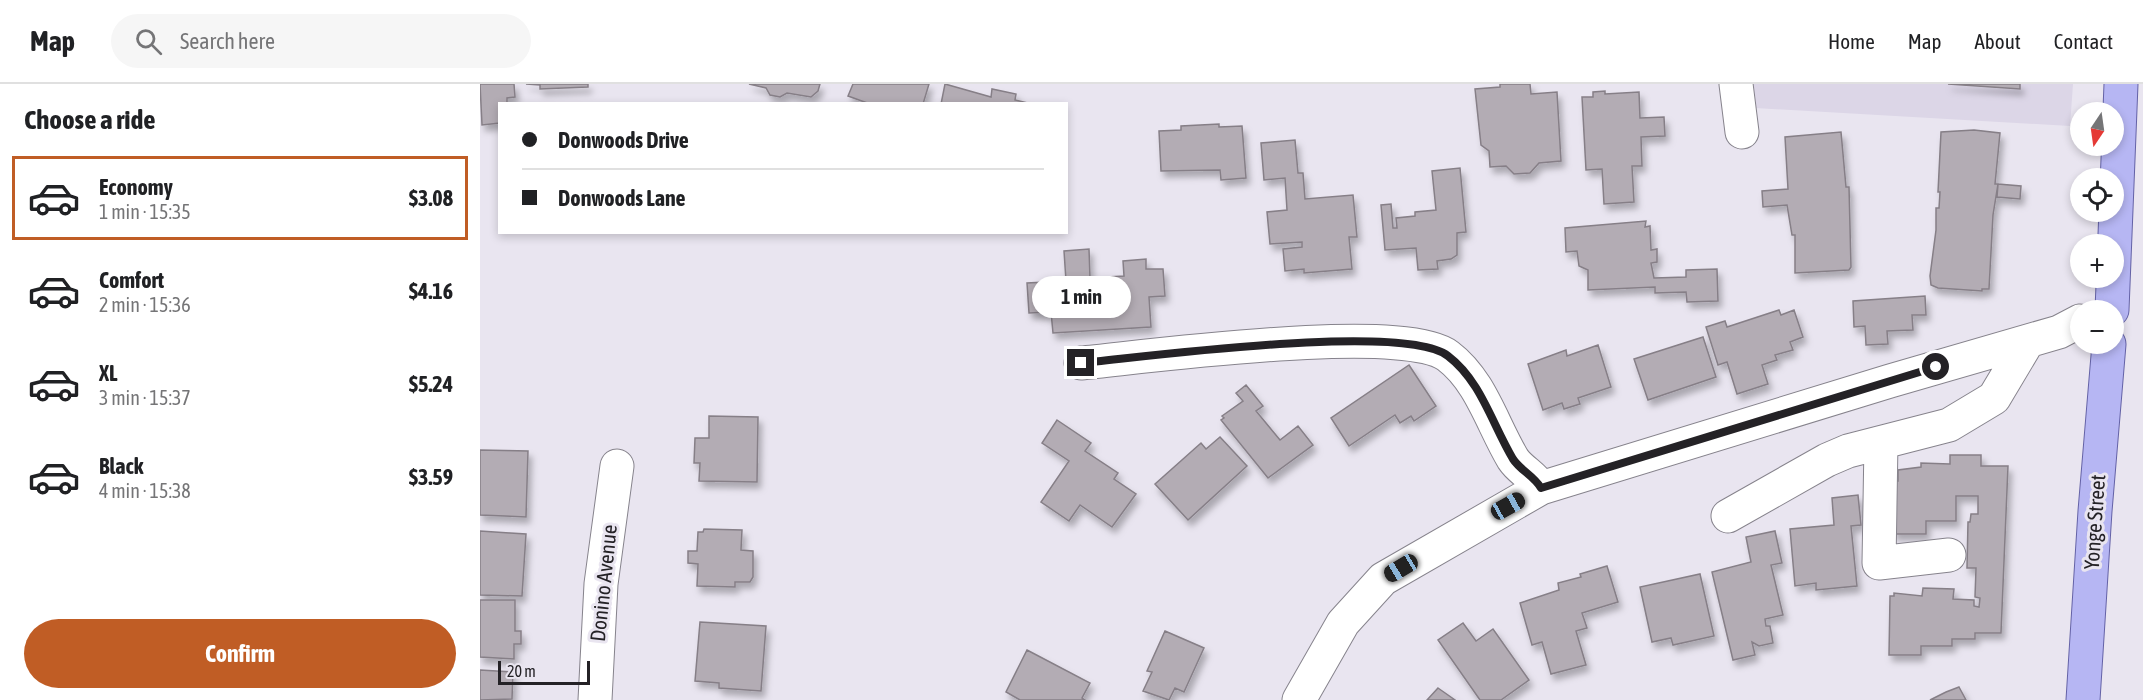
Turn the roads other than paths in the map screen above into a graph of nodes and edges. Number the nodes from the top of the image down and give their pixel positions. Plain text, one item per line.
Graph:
1 (1736, 84) edge
2 (2121, 84) edge
3 (1742, 132) dead end
4 (2107, 300) edge
5 (2070, 326) edge
6 (2028, 341) junction
7 (2108, 354) edge
8 (1081, 363) dead end
9 (1881, 443) junction
10 (617, 466) dead end
11 (1541, 488) junction
12 (1728, 516) dead end
13 (1949, 555) dead end
14 (595, 700) edge
15 (1299, 700) edge
16 (2083, 700) edge

1 - 3 street
2 - 4 main road
5 - 6 street
6 - 9 street
6 - 11 street
7 - 16 main road, Yonge Street
8 - 11 street
9 - 12 street
9 - 13 street
10 - 14 street, Donino Avenue
11 - 15 street

